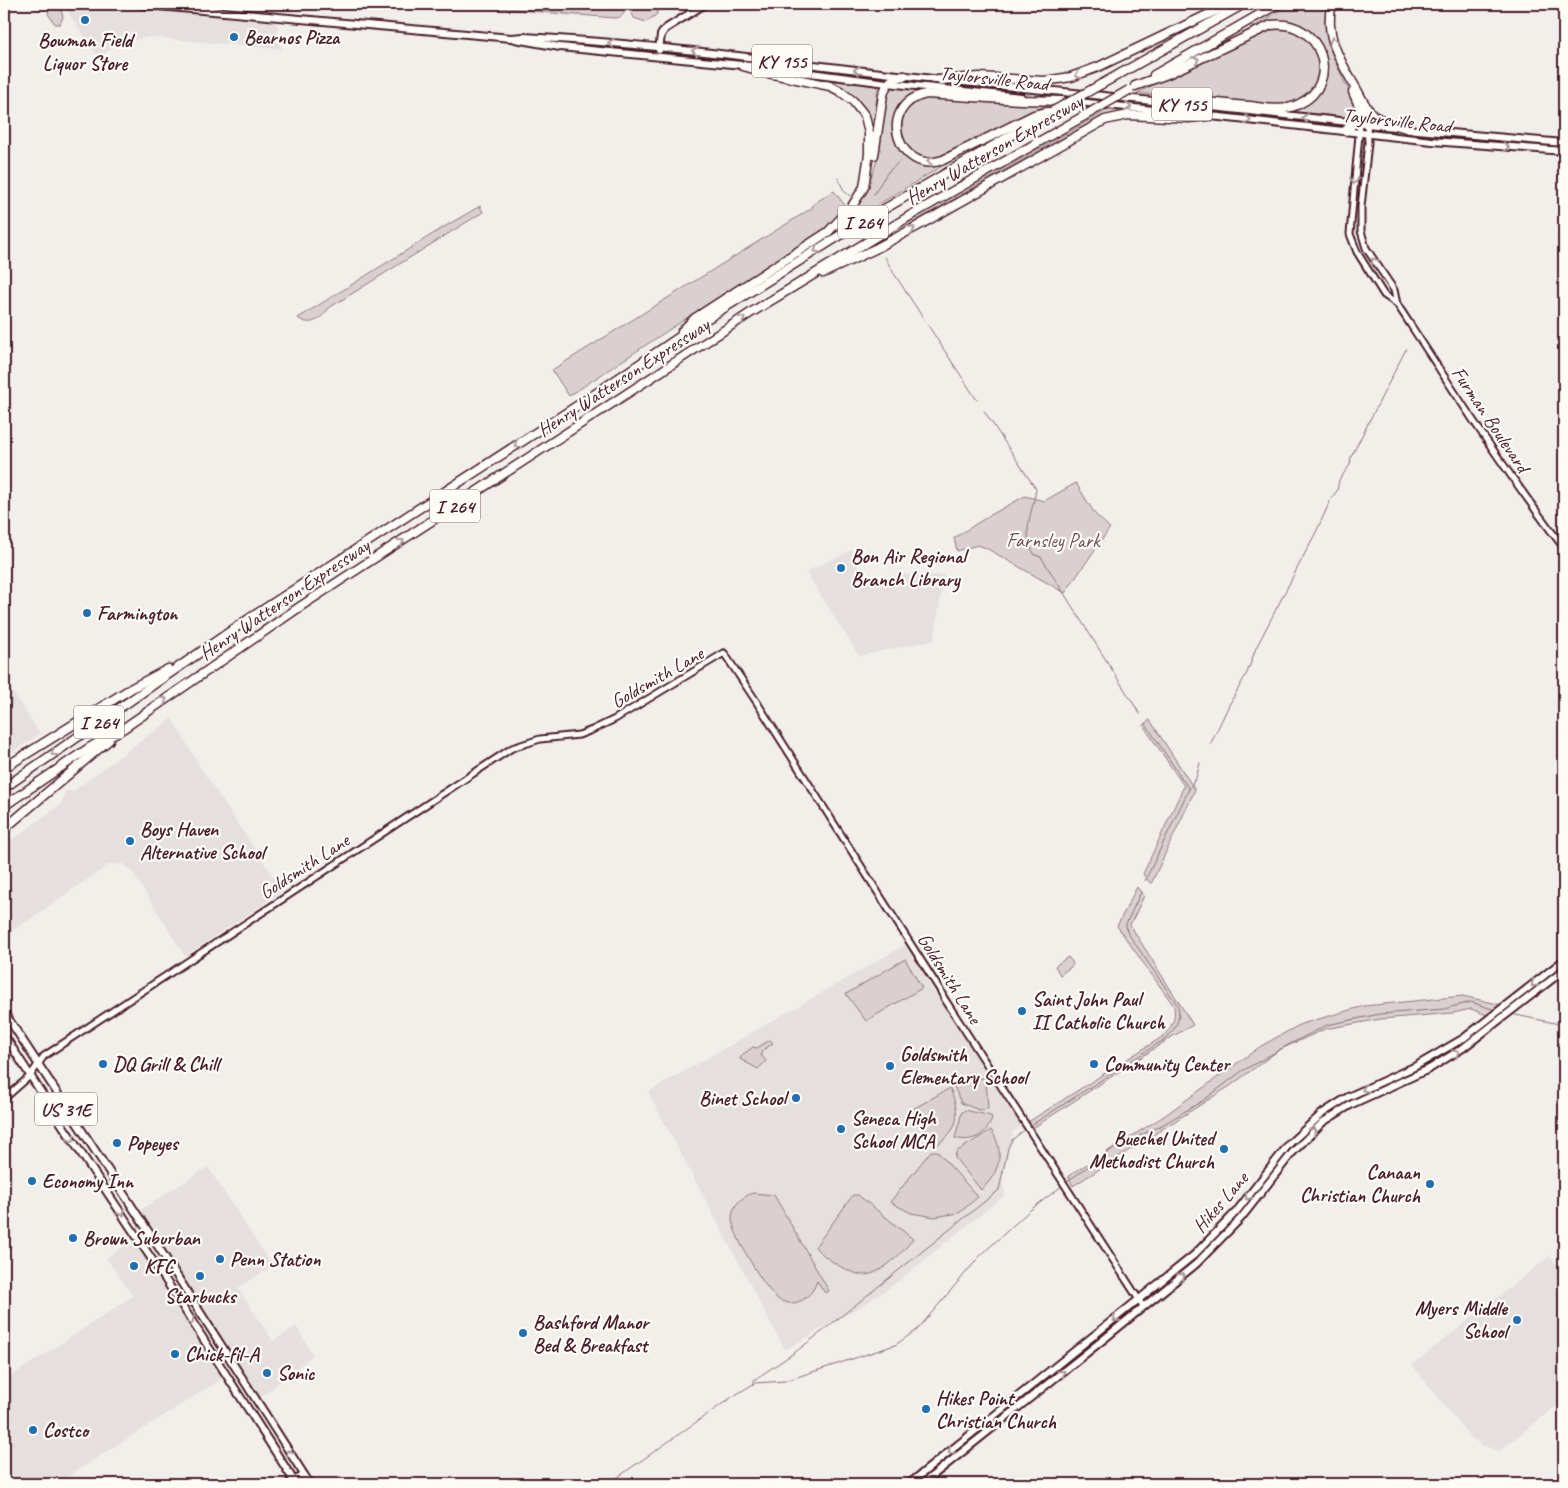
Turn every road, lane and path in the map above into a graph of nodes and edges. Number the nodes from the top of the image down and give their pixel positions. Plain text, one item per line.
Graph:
1 (136, 4) edge
2 (705, 4) edge
3 (1230, 4) edge
4 (1244, 4) edge
5 (1278, 4) edge
6 (1332, 4) edge
7 (511, 38) junction
8 (659, 47) junction
9 (658, 56) junction
10 (807, 63) junction
11 (743, 66) junction
12 (772, 68) junction
13 (1347, 74) junction
14 (905, 76) junction
15 (940, 80) junction
16 (888, 83) junction
17 (1132, 88) junction
18 (1062, 101) junction
19 (1169, 103) junction
20 (1360, 107) junction
21 (1055, 110) junction
22 (1208, 116) junction
23 (1360, 124) junction
24 (1410, 129) junction
25 (1345, 131) junction
26 (1359, 132) junction
27 (1368, 134) junction
28 (1564, 143) edge
29 (1564, 151) edge
30 (866, 178) junction
31 (790, 289) junction
32 (1397, 304) junction
33 (674, 340) junction
34 (1564, 548) edge
35 (195, 656) junction
36 (124, 728) junction
37 (4, 768) edge
38 (4, 788) edge
39 (4, 806) edge
40 (4, 829) edge
41 (1564, 960) edge
42 (1564, 970) edge
43 (4, 1012) edge
44 (4, 1035) edge
45 (37, 1064) junction
46 (30, 1076) junction
47 (4, 1099) edge
48 (104, 1165) junction
49 (93, 1169) junction
50 (1139, 1300) junction
51 (1143, 1306) junction
52 (304, 1475) junction
53 (295, 1482) edge
54 (287, 1484) edge
55 (310, 1484) edge
56 (909, 1484) edge
57 (922, 1484) edge

1 - 7 main road, Taylorsville Road / KY 155
2 - 8 main road
3 -> 15 highway
4 - 21 highway, Henry Watterson Expressway / I 264, bridge
5 - 17 highway, Henry Watterson Expressway / I 264
13 -> 6 highway
8 -> 7 main road, Taylorsville Road / KY 155
7 - 9 main road, Taylorsville Road / KY 155
8 - 9 main road
10 -> 8 main road, Taylorsville Road / KY 155
9 - 11 main road, Taylorsville Road / KY 155
10 - 12 main road
14 -> 10 main road, Taylorsville Road / KY 155
11 - 12 main road, Taylorsville Road / KY 155
11 - 30 highway
12 - 16 main road, Taylorsville Road / KY 155
13 - 20 highway
13 - 24 highway
14 - 15 main road, Taylorsville Road / KY 155
14 - 16 highway
15 - 19 main road, Taylorsville Road / KY 155
16 - 18 main road, Taylorsville Road / KY 155
16 - 30 highway
17 -> 19 highway
17 - 31 highway, Henry Watterson Expressway / I 264, bridge
21 -> 18 highway
18 -> 22 main road, Taylorsville Road / KY 155
23 -> 19 main road, Taylorsville Road / KY 155
20 - 23 highway
20 - 23 highway
21 -> 33 highway, Henry Watterson Expressway / I 264
22 -> 25 main road, Taylorsville Road / KY 155
31 -> 22 highway
23 - 24 main road, Taylorsville Road / KY 155
23 - 25 highway
23 - 26 street, Furman Boulevard
23 - 27 street, Furman Boulevard
24 - 28 main road, Taylorsville Road / KY 155
25 - 26 main road, Taylorsville Road / KY 155
26 - 27 main road, Taylorsville Road / KY 155
26 -> 32 street, Furman Boulevard
27 -> 29 main road, Taylorsville Road / KY 155
32 -> 27 street, Furman Boulevard
30 - 33 highway
36 -> 31 highway, Henry Watterson Expressway / I 264
32 - 34 street, Furman Boulevard
33 -> 35 highway, Henry Watterson Expressway / I 264
35 - 37 highway
35 -> 38 highway, Henry Watterson Expressway / I 264
36 - 39 highway, Henry Watterson Expressway / I 264
36 - 40 highway
41 -> 50 main road, Hikes Lane
51 -> 42 main road, Hikes Lane
43 - 45 main road, US 31E
44 - 46 main road, US 31E
45 - 46 street, Goldsmith Lane
45 - 48 main road, US 31E
45 - 50 street, Goldsmith Lane
46 - 47 street, Goldsmith Lane
46 -> 49 main road, US 31E
48 - 49 main road
52 -> 48 main road, US 31E
49 -> 53 main road, US 31E
50 - 51 street, Goldsmith Lane
50 -> 56 main road, Hikes Lane
57 -> 51 main road, Hikes Lane
52 - 53 street
52 - 55 main road, US 31E
53 - 54 street

